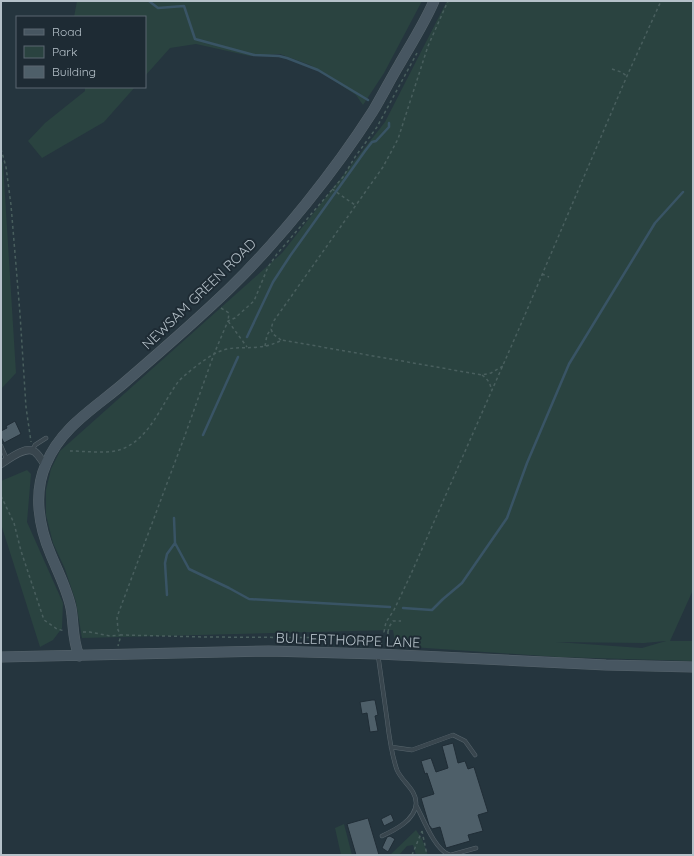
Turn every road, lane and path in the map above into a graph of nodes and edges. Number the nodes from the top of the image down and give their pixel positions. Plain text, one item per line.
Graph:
1 (434, 1) edge
2 (448, 1) edge
3 (661, 1) edge
4 (420, 48) dead end
5 (612, 69) dead end
6 (627, 76) junction
7 (1, 149) edge
8 (332, 189) junction
9 (355, 206) junction
10 (542, 274) junction
11 (549, 277) dead end
12 (214, 303) junction
13 (228, 321) junction
14 (271, 329) junction
15 (282, 340) junction
16 (265, 346) junction
17 (247, 347) junction
18 (214, 354) junction
19 (503, 366) junction
20 (482, 375) junction
21 (492, 391) junction
22 (46, 438) dead end
23 (1, 446) edge
24 (32, 451) junction
25 (70, 451) dead end
26 (4, 462) edge
27 (45, 465) junction
28 (1, 496) edge
29 (401, 621) dead end
30 (388, 632) junction
31 (73, 633) junction
32 (121, 635) junction
33 (381, 638) junction
34 (115, 654) junction
35 (380, 654) junction
36 (79, 656) junction
37 (1, 657) edge
38 (693, 667) edge
39 (391, 747) junction
40 (475, 755) dead end
41 (416, 804) junction
42 (422, 831) dead end
43 (382, 836) dead end
44 (476, 848) dead end
45 (412, 855) edge
46 (450, 855) edge

1 - 12 street, NEWSAM GREEN ROAD
2 - 9 path
3 - 6 path
4 - 8 path
5 - 6 path
6 - 10 path
7 - 24 path
8 - 9 path
8 - 13 path
9 - 14 path
10 - 11 path
10 - 19 path
12 - 13 path
12 - 27 street, NEWSAM GREEN ROAD
13 - 17 path
13 - 18 path
14 - 15 path
14 - 16 path
15 - 16 path
15 - 20 path
16 - 17 path
17 - 18 path
18 - 25 path
18 - 32 path
19 - 20 path
19 - 21 path
20 - 21 path
21 - 30 path
22 - 24 lane
23 - 26 lane
24 - 26 street
24 - 27 street
27 - 31 street, NEWSAM GREEN ROAD
28 - 31 path
29 - 30 path
30 - 33 path
31 - 32 path
31 - 36 street, NEWSAM GREEN ROAD
32 - 33 path
32 - 34 path
33 - 35 path
34 - 35 street, BULLERTHORPE LANE
34 - 36 street, BULLERTHORPE LANE
35 - 38 street, BULLERTHORPE LANE
35 - 39 lane
36 - 37 street, BULLERTHORPE LANE
39 - 40 lane
39 - 41 lane
41 - 43 lane
41 - 46 lane
42 - 45 path
44 - 46 lane

